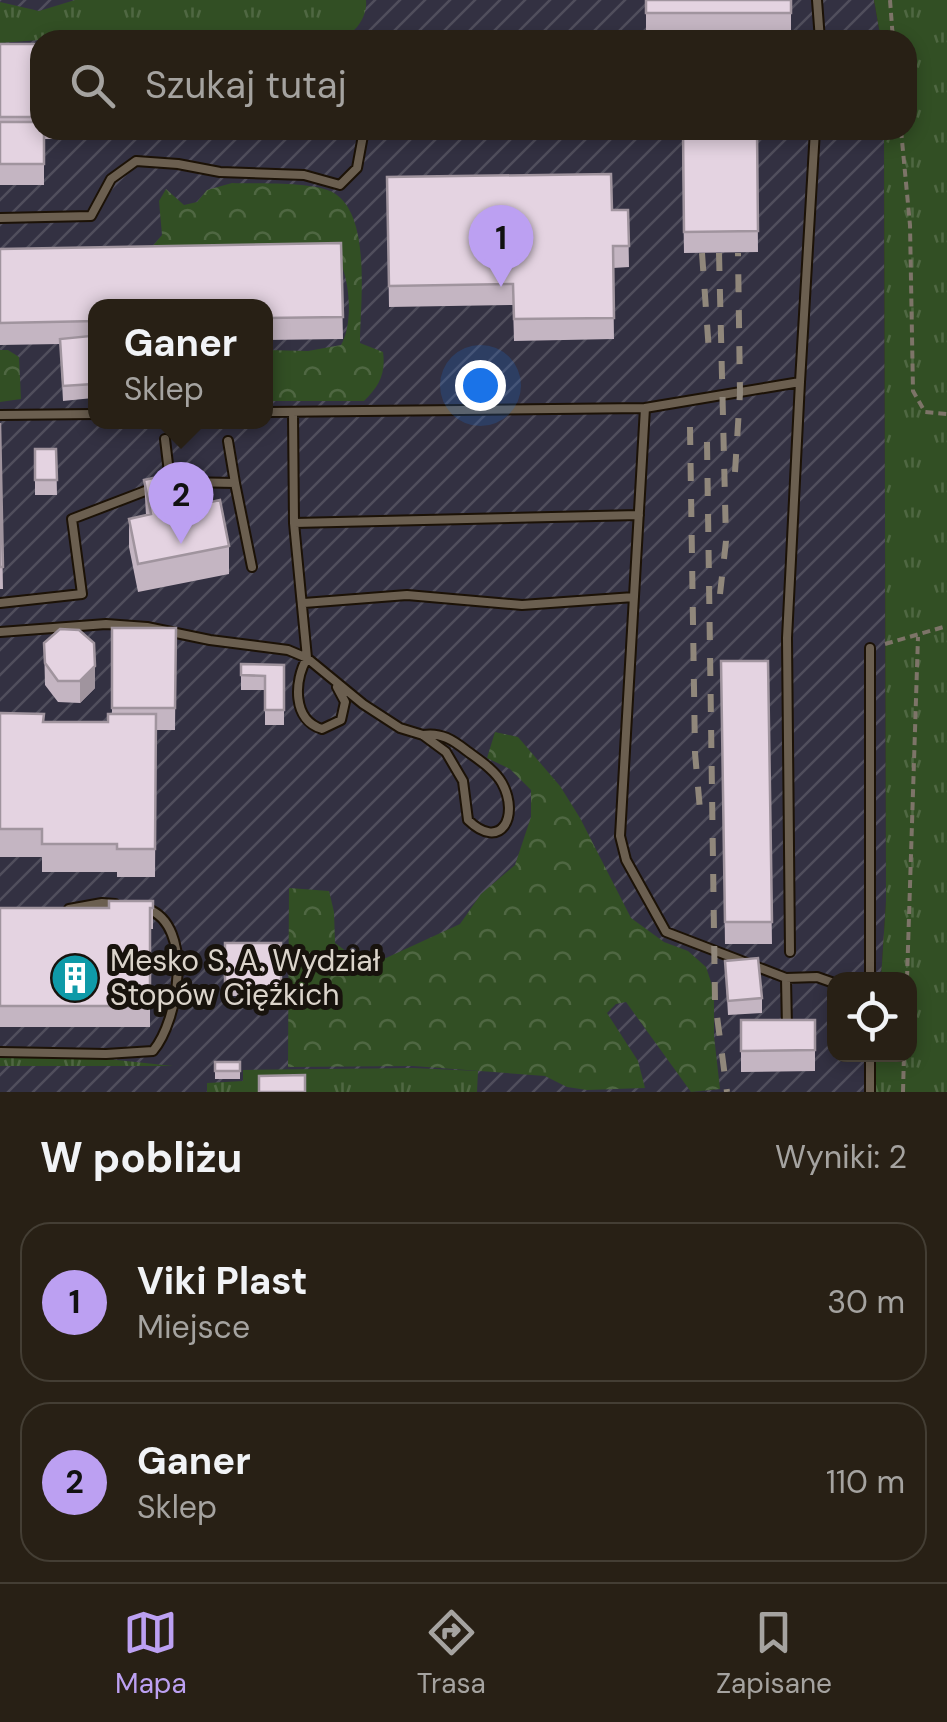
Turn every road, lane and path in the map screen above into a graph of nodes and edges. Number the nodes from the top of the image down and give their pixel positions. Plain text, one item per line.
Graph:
1 (818, 0) edge
2 (890, 0) edge
3 (820, 30) edge
4 (892, 30) edge
5 (362, 140) edge
6 (814, 140) edge
7 (902, 140) edge
8 (0, 218) edge
9 (800, 382) junction
10 (645, 408) junction
11 (273, 412) edge
12 (293, 412) junction
13 (88, 414) edge
14 (947, 414) edge
15 (0, 415) edge
16 (165, 438) dead end
17 (228, 441) dead end
18 (170, 482) junction
19 (236, 483) junction
20 (639, 515) junction
21 (294, 523) junction
22 (252, 566) dead end
23 (634, 597) junction
24 (0, 603) edge
25 (304, 603) junction
26 (947, 626) edge
27 (0, 632) edge
28 (918, 637) junction
29 (870, 648) joint
30 (307, 658) junction
31 (335, 683) junction
32 (423, 735) junction
33 (120, 904) edge
34 (139, 906) edge
35 (61, 911) edge
36 (790, 952) dead end
37 (870, 972) edge
38 (907, 972) edge
39 (786, 978) junction
40 (827, 981) edge
41 (787, 1036) edge
42 (0, 1052) edge
43 (870, 1062) edge
44 (904, 1062) edge
45 (870, 1092) edge
46 (903, 1092) edge

1 - 3 lane
2 - 4 path
5 - 8 lane
6 - 9 lane
7 - 14 path
9 - 10 lane
9 - 36 lane
10 - 12 lane
10 - 20 lane
11 - 12 lane
12 - 21 lane
13 - 15 lane
16 - 18 lane
17 - 19 lane
18 - 19 lane
18 - 24 lane
19 - 22 lane
20 - 21 lane
20 - 23 lane
21 - 25 lane
23 - 25 lane
23 - 39 lane
25 - 30 lane
26 - 28 path
27 - 30 lane
28 - 29 path
28 - 38 path
29 - 37 lane
30 - 31 lane
30 - 31 lane
31 - 32 lane
32 - 32 lane
33 - 35 lane
34 - 42 lane
39 - 40 lane
39 - 41 lane
43 - 45 lane
44 - 46 path

